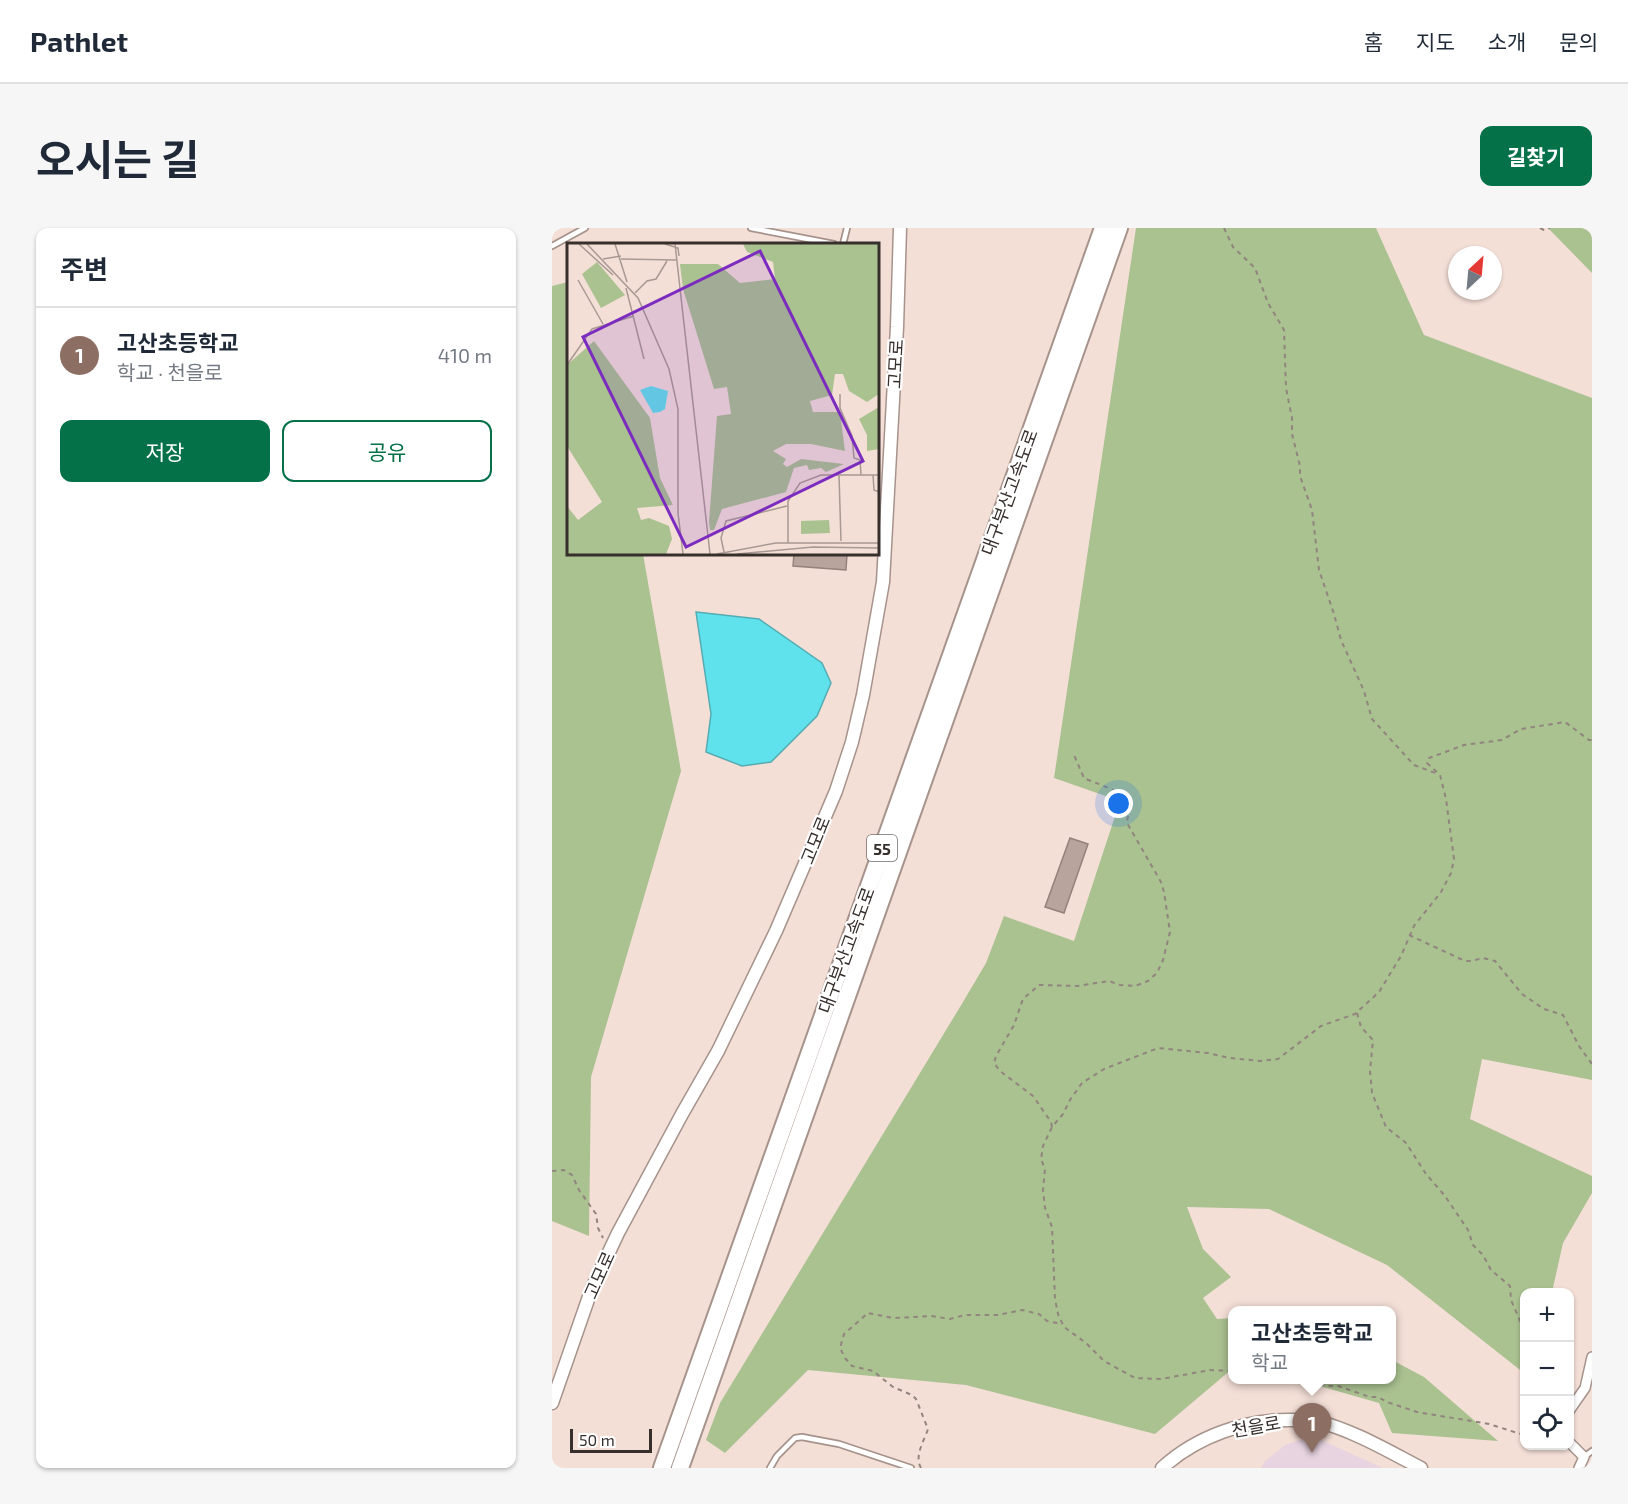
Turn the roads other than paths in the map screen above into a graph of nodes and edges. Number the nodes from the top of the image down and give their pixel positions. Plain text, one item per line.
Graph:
1 (585, 228) edge
2 (751, 228) edge
3 (847, 228) edge
4 (900, 228) edge
5 (1102, 228) edge
6 (1119, 228) edge
7 (829, 243) edge
8 (843, 243) edge
9 (552, 246) edge
10 (1592, 1357) edge
11 (552, 1403) edge
12 (1574, 1404) edge
13 (1574, 1446) edge
14 (1588, 1454) edge
15 (662, 1468) edge
16 (680, 1468) edge
17 (770, 1468) edge
18 (911, 1468) edge
19 (1162, 1468) edge
20 (1421, 1468) edge
21 (1579, 1468) edge

1 - 9 lane
2 - 7 lane
3 - 8 lane
4 - 11 main road, 고모로
5 - 15 highway, 대구부산고속도로 / 55
6 - 16 highway, 대구부산고속도로 / 55
10 - 12 street
13 - 14 street
14 - 21 street
17 - 18 lane
19 - 20 main road, 천을로

